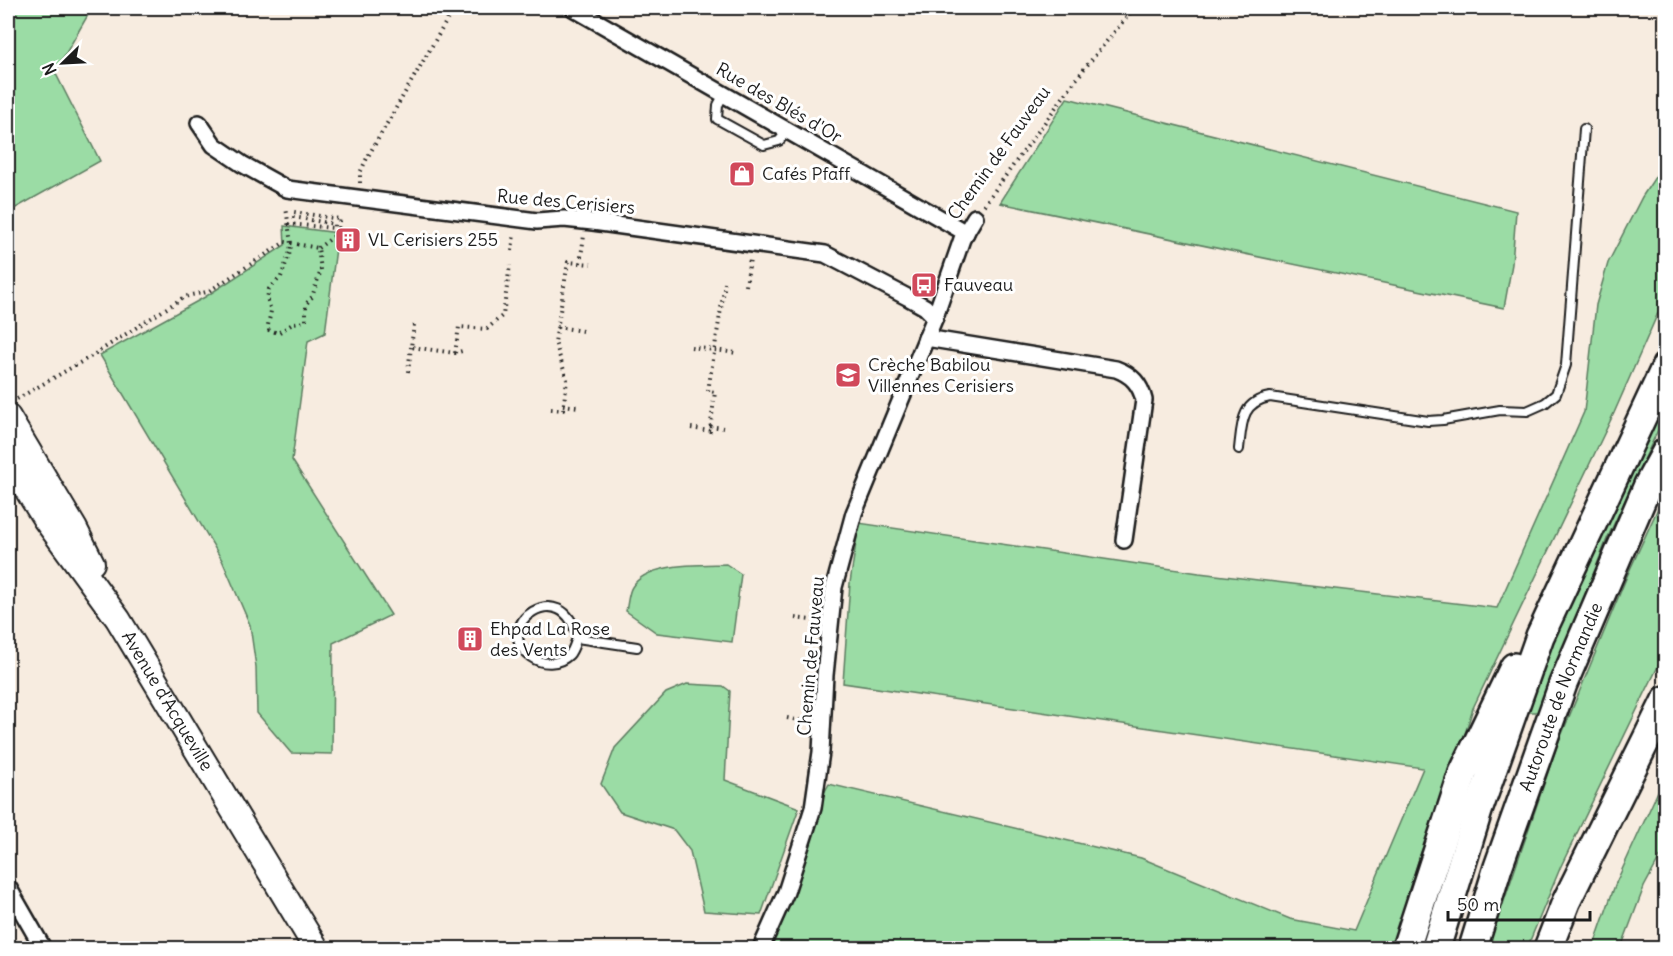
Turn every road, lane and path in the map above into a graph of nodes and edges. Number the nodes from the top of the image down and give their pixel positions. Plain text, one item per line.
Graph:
1 (454, 8) edge
2 (573, 8) edge
3 (1134, 8) edge
4 (724, 94) junction
5 (199, 123) dead end
6 (1584, 129) dead end
7 (788, 130) junction
8 (359, 187) dead end
9 (286, 207) dead end
10 (975, 217) joint
11 (288, 224) junction
12 (966, 233) junction
13 (584, 236) dead end
14 (513, 237) dead end
15 (291, 244) junction
16 (318, 248) junction
17 (512, 251) dead end
18 (750, 258) dead end
19 (580, 263) junction
20 (591, 264) dead end
21 (510, 265) dead end
22 (725, 283) dead end
23 (746, 286) dead end
24 (935, 317) junction
25 (414, 325) dead end
26 (557, 327) junction
27 (583, 331) dead end
28 (926, 338) junction
29 (411, 346) junction
30 (691, 347) dead end
31 (715, 350) junction
32 (462, 351) dead end
33 (455, 353) junction
34 (737, 353) dead end
35 (1665, 366) edge
36 (408, 372) dead end
37 (563, 405) junction
38 (578, 407) dead end
39 (551, 409) dead end
40 (8, 411) edge
41 (710, 426) junction
42 (691, 428) dead end
43 (723, 428) dead end
44 (1239, 449) dead end
45 (1665, 452) edge
46 (8, 459) edge
47 (1124, 540) dead end
48 (795, 618) dead end
49 (118, 619) junction
50 (811, 621) dead end
51 (1539, 636) junction
52 (577, 638) junction
53 (637, 647) dead end
54 (1665, 701) edge
55 (787, 718) dead end
56 (803, 721) dead end
57 (8, 887) edge
58 (43, 948) edge
59 (316, 948) edge
60 (761, 948) edge
61 (1406, 948) edge
62 (1436, 948) edge
63 (1473, 948) edge
64 (1548, 948) edge

1 - 8 path
2 - 4 street, Rue des Blés d'Or
3 - 10 path, Chemin de Fauveau
4 - 7 street, Rue des Blés d'Or
4 - 7 lane
5 - 24 street, Rue des Cerisiers
6 - 44 lane
7 - 12 street, Rue des Blés d'Or
9 - 11 path
10 - 12 street, Chemin de Fauveau
11 - 15 path
11 - 16 path
12 - 24 street, Chemin de Fauveau
13 - 19 path
14 - 17 path
15 - 16 path
15 - 16 path
15 - 40 path
18 - 23 path
19 - 20 path
19 - 26 path
21 - 33 path
22 - 31 path
24 - 28 street, Chemin de Fauveau
25 - 29 path
26 - 27 path
26 - 37 path
28 - 47 street
28 - 60 street, Chemin de Fauveau
29 - 33 path
29 - 36 path
30 - 31 path
31 - 34 path
31 - 41 path
32 - 33 path
35 - 51 highway
37 - 38 path
37 - 39 path
40 - 49 main road
41 - 42 path
41 - 43 path
45 - 63 highway, Autoroute de Normandie
46 - 49 main road, Avenue d'Acqueville
48 - 50 path
49 - 59 main road, Avenue d'Acqueville
51 - 61 highway
51 - 62 highway
52 - 52 lane
52 - 53 lane
54 - 64 highway
55 - 56 path
57 - 58 street

